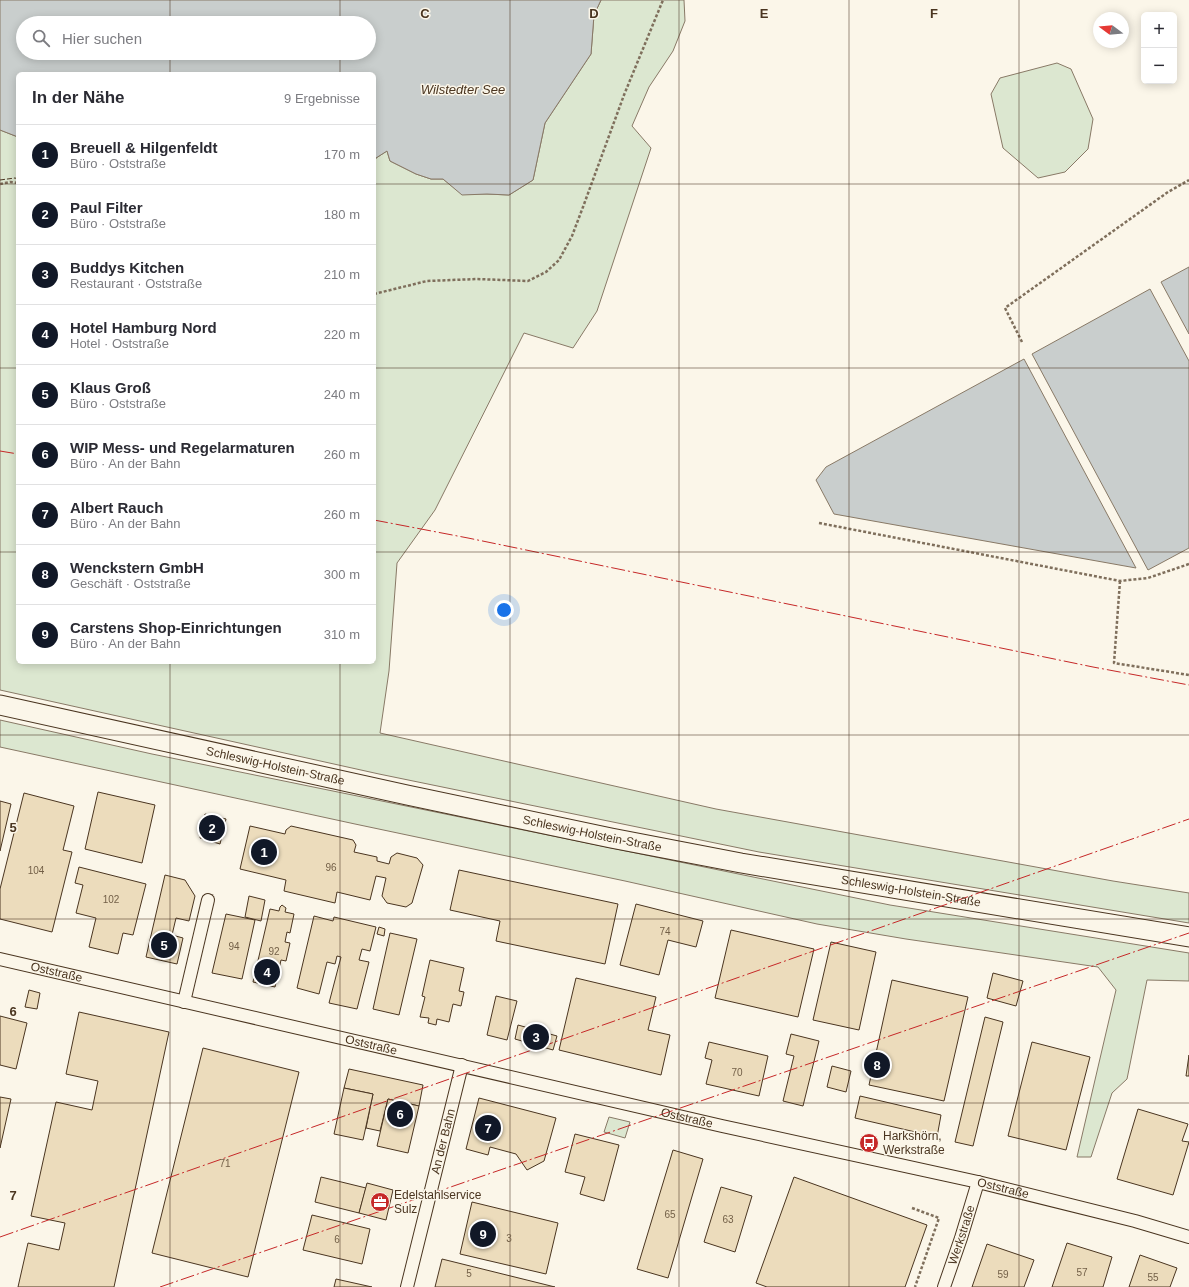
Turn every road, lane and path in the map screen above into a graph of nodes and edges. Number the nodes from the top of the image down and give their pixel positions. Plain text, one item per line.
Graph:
1 (663, 0) edge
2 (1189, 180) edge
3 (16, 183) edge
4 (0, 184) edge
5 (376, 294) edge
6 (1022, 342) dead end
7 (819, 523) dead end
8 (1189, 564) edge
9 (1120, 581) junction
10 (1189, 676) edge
11 (0, 705) edge
12 (208, 900) dead end
13 (1189, 937) edge
14 (0, 959) edge
15 (184, 1002) junction
16 (462, 1065) junction
17 (978, 1182) junction
18 (912, 1208) dead end
19 (1189, 1237) edge
20 (407, 1287) edge
21 (915, 1287) edge
22 (944, 1287) edge

1 - 5 path
2 - 6 path
3 - 4 path
7 - 9 path
8 - 9 path
9 - 10 path
11 - 13 main road, Schleswig-Holstein-Straße
12 - 15 street
14 - 15 street, Oststraße
15 - 16 street, Oststraße
16 - 17 street, Oststraße
16 - 20 street, An der Bahn
17 - 19 street, Oststraße
17 - 22 street, Werkstraße
18 - 21 path

